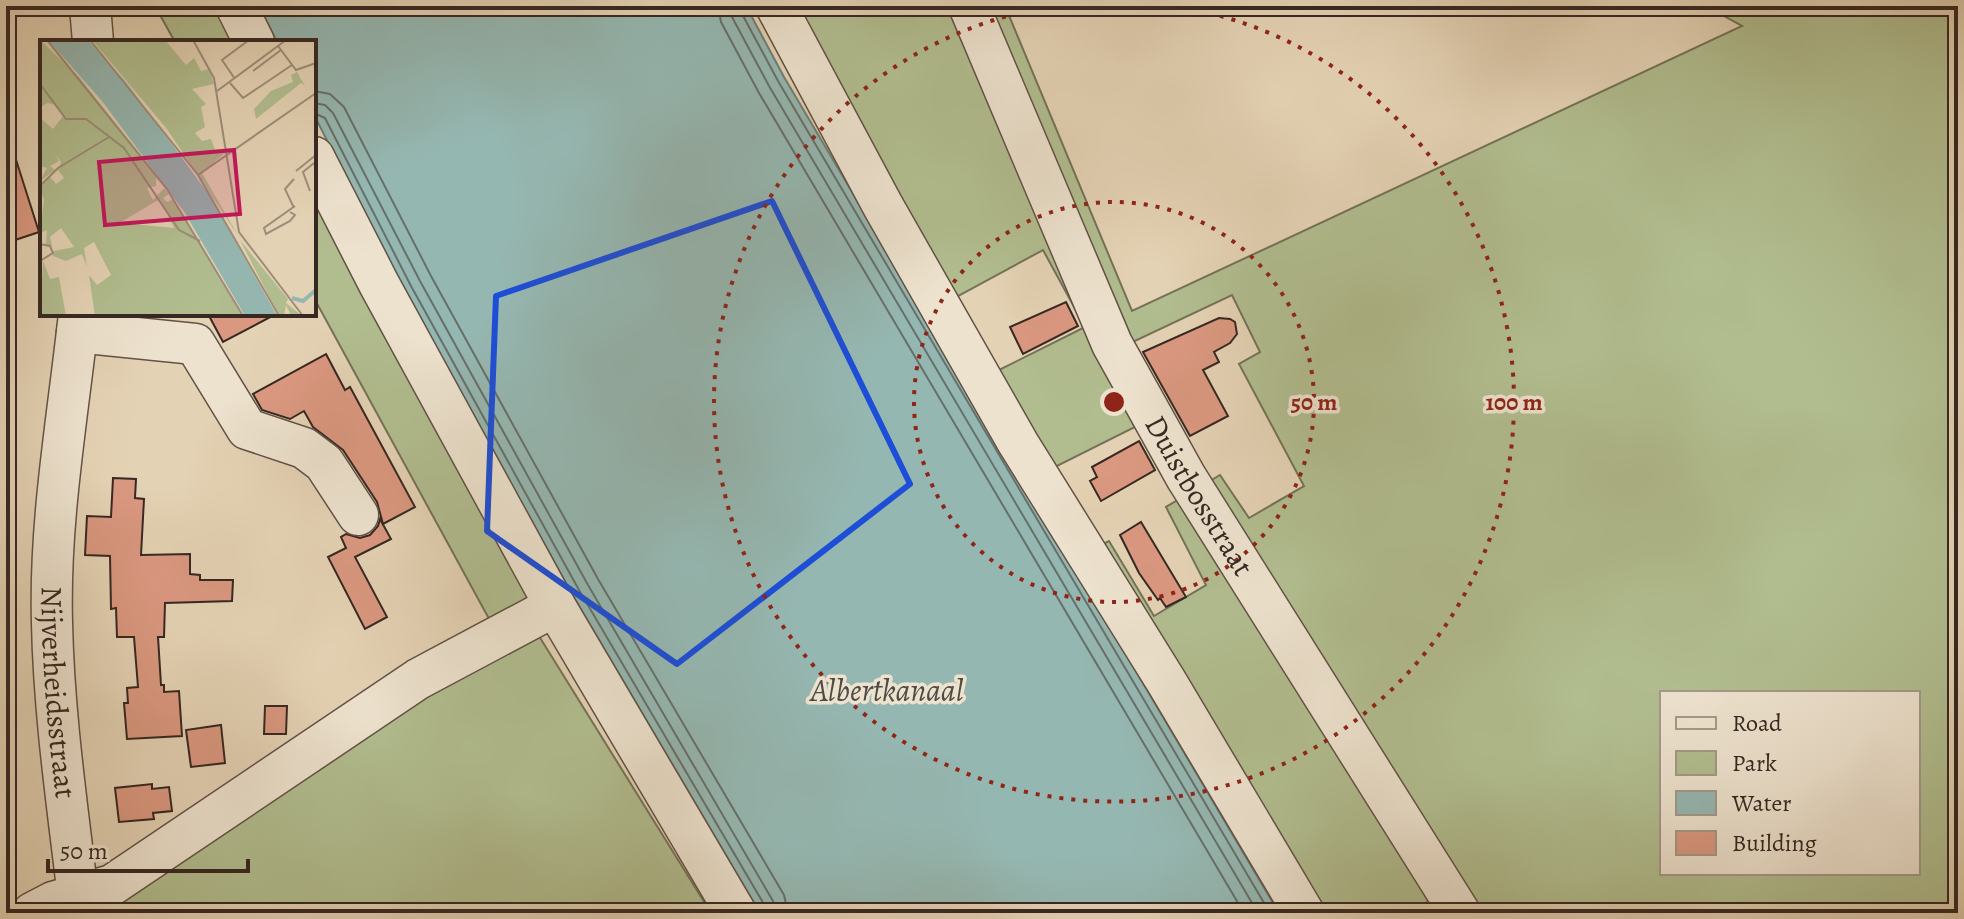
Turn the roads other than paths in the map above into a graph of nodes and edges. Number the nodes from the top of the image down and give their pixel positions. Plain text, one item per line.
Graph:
1 (90, 6) edge
2 (236, 6) edge
3 (776, 6) edge
4 (969, 6) edge
5 (93, 40) edge
6 (253, 40) edge
7 (316, 161) edge
8 (78, 323) edge
9 (358, 515) dead end
10 (555, 606) junction
11 (79, 904) edge
12 (32, 913) edge
13 (736, 913) edge
14 (1304, 913) edge
15 (1460, 913) edge

1 - 5 street
2 - 6 street
3 - 14 street
4 - 15 street, Duistbosstraat
7 - 10 street
8 - 9 street
8 - 11 street, Nijverheidsstraat
10 - 11 street
10 - 13 street
11 - 12 street

